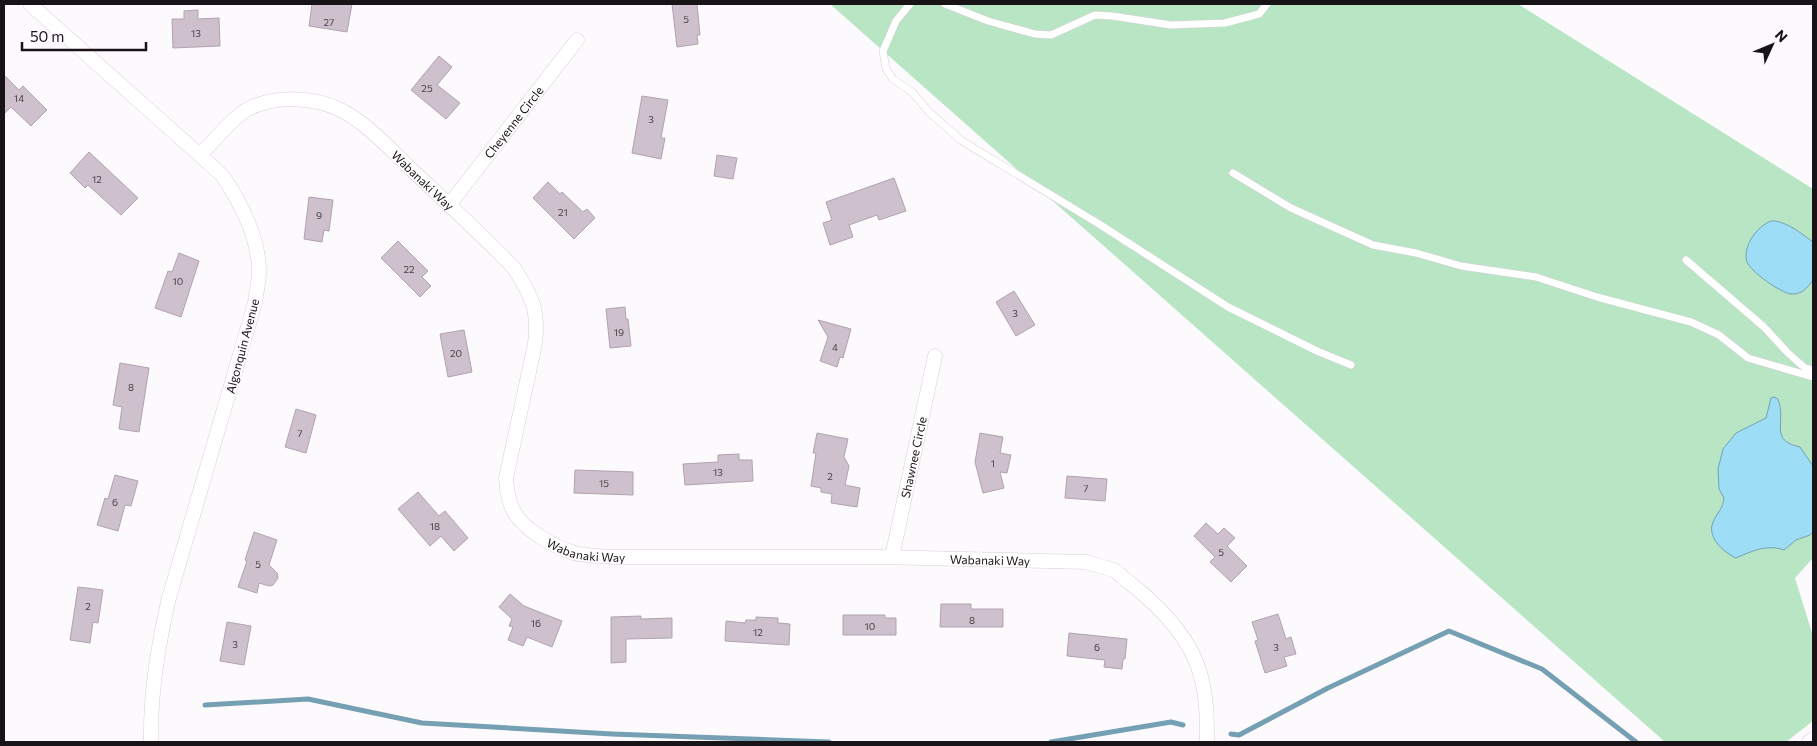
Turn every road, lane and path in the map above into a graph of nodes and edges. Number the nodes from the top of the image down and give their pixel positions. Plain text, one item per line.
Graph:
1 (30, 4) edge
2 (910, 4) edge
3 (945, 4) edge
4 (1268, 4) edge
5 (577, 40) dead end
6 (200, 155) junction
7 (1233, 173) dead end
8 (449, 205) junction
9 (1686, 260) dead end
10 (935, 356) dead end
11 (1351, 365) dead end
12 (1813, 370) edge
13 (1813, 377) edge
14 (892, 557) junction
15 (1813, 739) edge
16 (151, 742) edge
17 (1208, 742) edge
18 (1809, 742) edge

1 - 6 street, Algonquin Avenue
2 - 11 lane
3 - 4 lane
5 - 8 street, Cheyenne Circle
6 - 8 street, Wabanaki Way
6 - 16 street, Algonquin Avenue
7 - 13 lane
8 - 14 street, Wabanaki Way
9 - 12 lane
10 - 14 street, Shawnee Circle
14 - 17 street, Wabanaki Way
15 - 18 street

